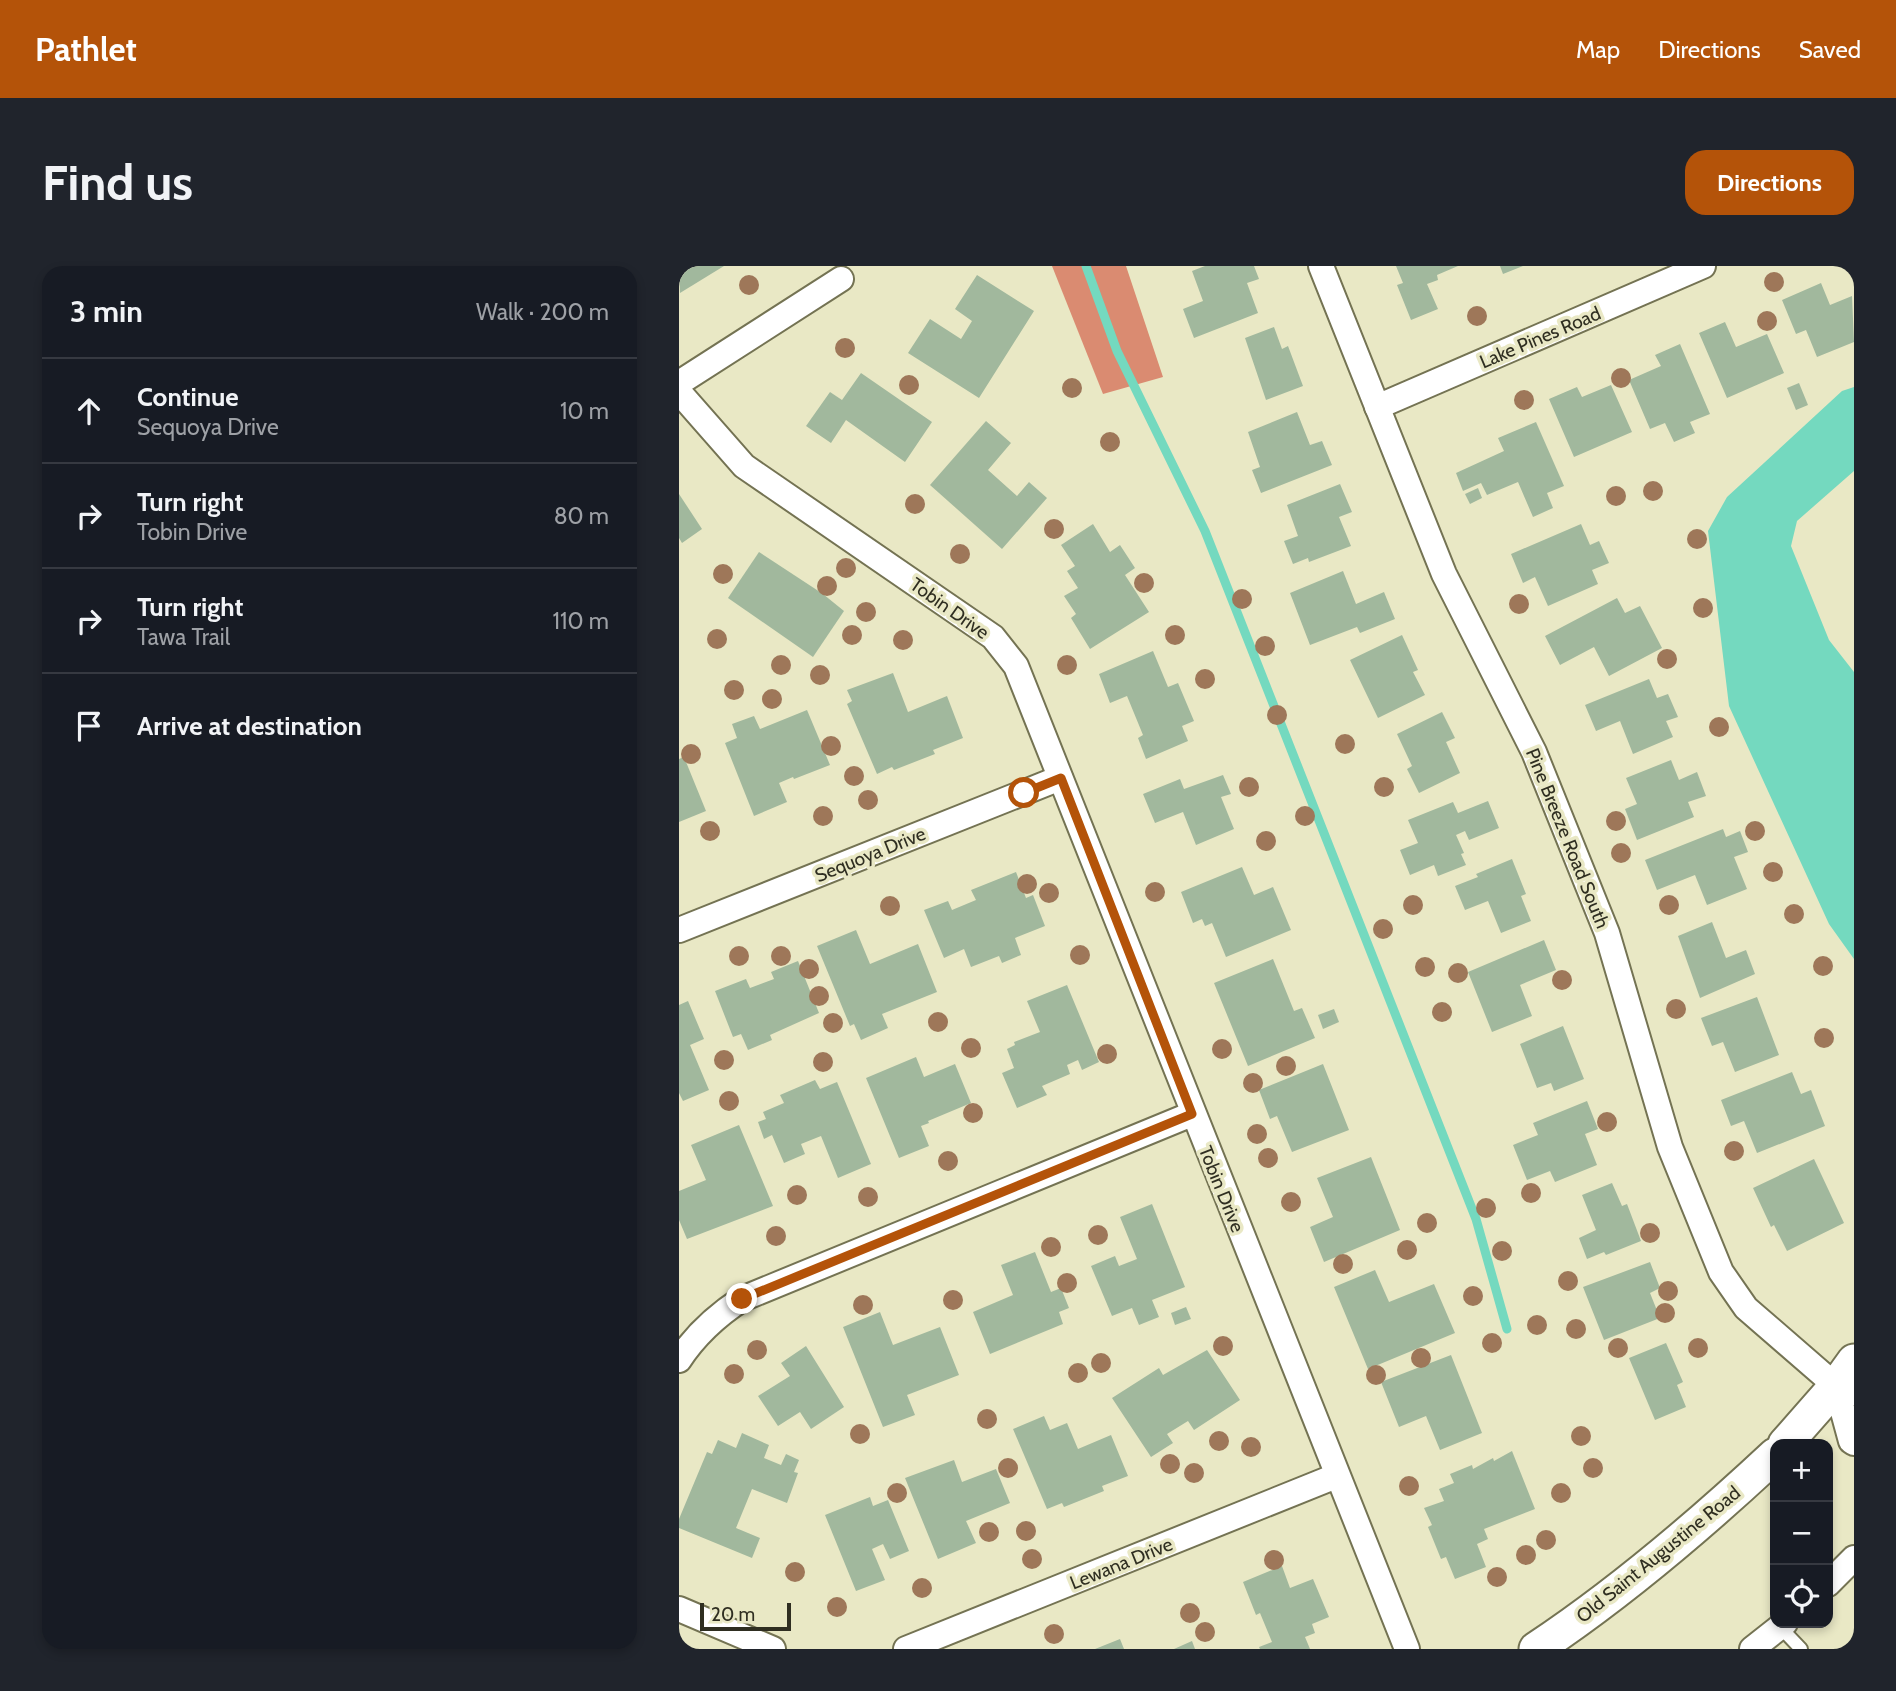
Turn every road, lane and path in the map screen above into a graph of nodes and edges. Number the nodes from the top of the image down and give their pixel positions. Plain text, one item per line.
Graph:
1 (1321, 266) edge
2 (1703, 266) edge
3 (841, 279) dead end
4 (679, 383) edge
5 (679, 392) edge
6 (1377, 407) junction
7 (1061, 778) junction
8 (679, 930) edge
9 (1192, 1114) junction
10 (679, 1360) edge
11 (1848, 1380) edge
12 (1790, 1439) edge
13 (1854, 1443) edge
14 (1770, 1460) edge
15 (1336, 1476) junction
16 (1854, 1558) edge
17 (1833, 1579) edge
18 (679, 1609) edge
19 (1779, 1628) edge
20 (1785, 1628) edge
21 (773, 1649) edge
22 (905, 1649) edge
23 (1406, 1649) edge
24 (1536, 1649) edge
25 (1752, 1649) edge
26 (1801, 1649) edge

1 - 6 street, Pine Breeze Road South
2 - 6 street, Lake Pines Road
3 - 4 street
5 - 7 street, Tobin Drive
6 - 11 street, Pine Breeze Road South
7 - 8 street, Sequoya Drive
7 - 9 street, Tobin Drive
9 - 10 street
9 - 15 street, Tobin Drive
11 - 12 main road
11 - 13 street
14 - 24 main road, Old Saint Augustine Road
15 - 22 street, Lewana Drive
15 - 23 street, Tobin Drive
16 - 17 street
18 - 21 street
19 - 25 street
20 - 26 lane

